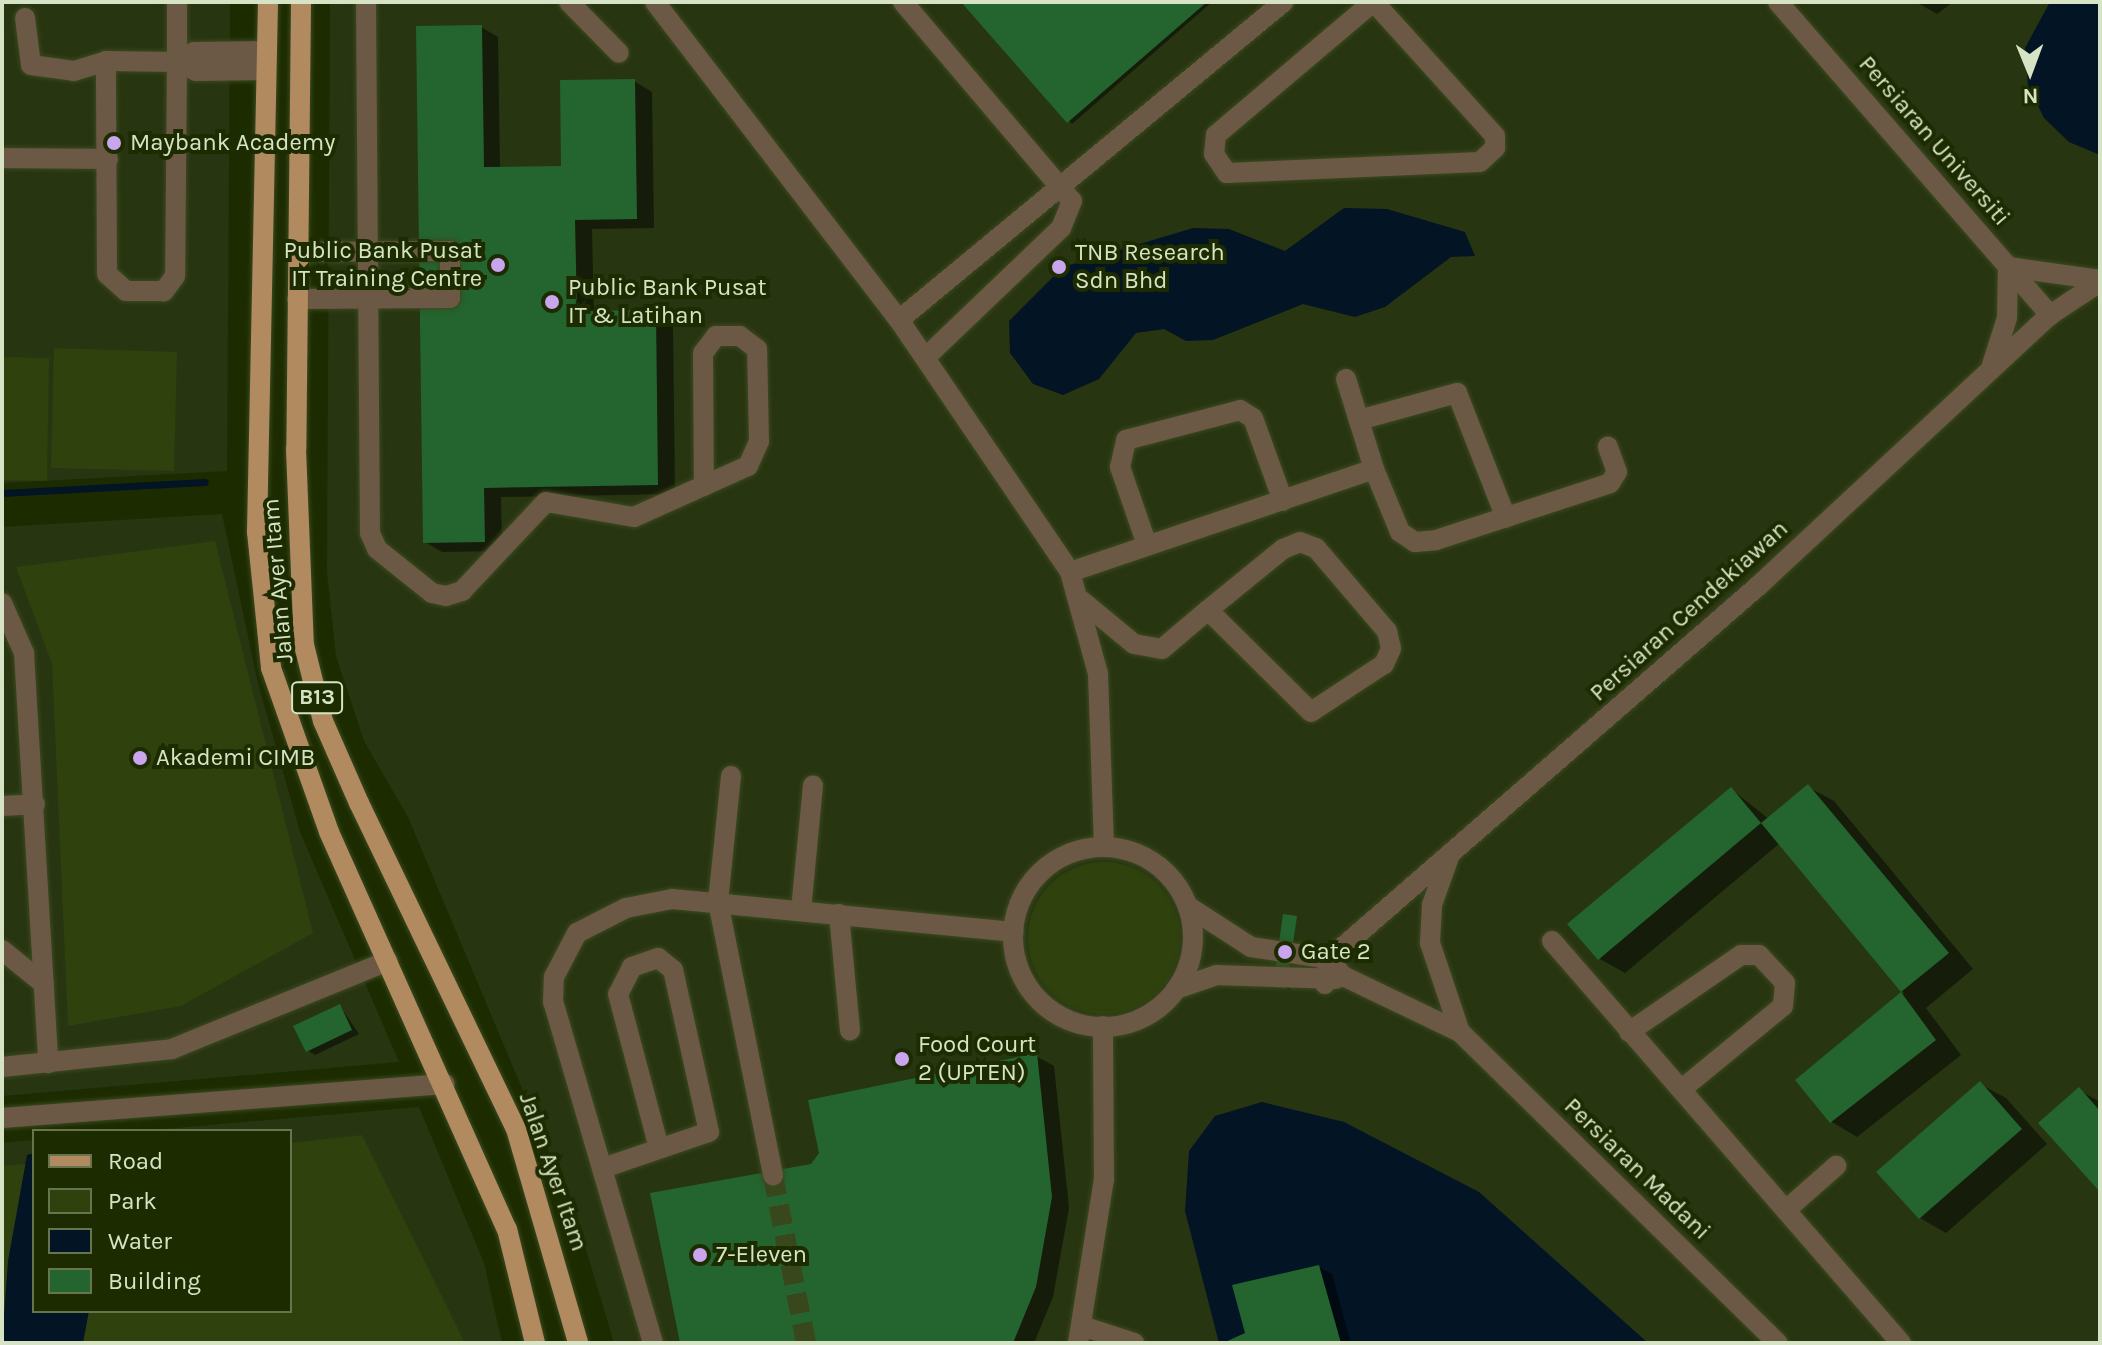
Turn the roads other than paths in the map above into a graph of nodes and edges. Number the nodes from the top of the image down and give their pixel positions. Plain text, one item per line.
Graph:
1 (177, 2) edge
2 (268, 2) edge
3 (301, 2) edge
4 (366, 2) edge
5 (569, 2) edge
6 (655, 2) edge
7 (903, 2) edge
8 (1284, 2) edge
9 (1374, 2) edge
10 (1778, 2) edge
11 (25, 18) dead end
12 (619, 53) dead end
13 (266, 60) junction
14 (106, 61) junction
15 (177, 62) junction
16 (2, 158) edge
17 (108, 159) junction
18 (1065, 187) junction
19 (298, 252) junction
20 (366, 252) junction
21 (2008, 267) junction
22 (2100, 281) edge
23 (297, 299) junction
24 (366, 299) junction
25 (2050, 315) junction
26 (899, 320) junction
27 (925, 358) junction
28 (1989, 372) junction
29 (1346, 379) dead end
30 (1359, 420) junction
31 (1608, 447) dead end
32 (1374, 469) junction
33 (704, 486) junction
34 (1283, 501) junction
35 (1506, 518) junction
36 (1147, 545) junction
37 (1070, 572) junction
38 (1080, 600) junction
39 (2, 603) edge
40 (1208, 610) junction
41 (731, 776) dead end
42 (813, 786) dead end
43 (35, 804) junction
44 (2, 806) edge
45 (1104, 847) junction
46 (1448, 859) junction
47 (718, 902) junction
48 (1189, 907) junction
49 (801, 910) junction
50 (839, 914) junction
51 (1013, 932) junction
52 (1552, 941) dead end
53 (2, 950) edge
54 (1329, 959) junction
55 (388, 961) junction
56 (1334, 980) junction
57 (44, 984) junction
58 (1176, 989) junction
59 (1103, 1026) junction
60 (850, 1030) dead end
61 (1460, 1032) junction
62 (1629, 1032) junction
63 (48, 1063) junction
64 (2, 1067) edge
65 (445, 1084) junction
66 (1683, 1088) junction
67 (2, 1118) edge
68 (659, 1148) junction
69 (1836, 1166) dead end
70 (606, 1167) junction
71 (773, 1176) tunnel mouth
72 (1786, 1210) junction
73 (1080, 1334) edge
74 (535, 1343) edge
75 (578, 1343) edge
76 (653, 1343) edge
77 (1134, 1343) edge
78 (1778, 1343) edge
79 (1901, 1343) edge

1 - 15 street
2 - 13 main road, Jalan Ayer Itam / B13
3 - 19 main road, Jalan Ayer Itam / B13
4 - 20 street
5 - 12 street
6 - 26 street
7 - 18 street
8 - 18 street
9 - 9 street
10 - 21 street, Persiaran Universiti
11 - 14 street
13 - 15 street
13 - 55 main road, Jalan Ayer Itam / B13
14 - 15 street
14 - 17 street
15 - 17 street
16 - 17 street
18 - 26 street
18 - 27 street
19 - 20 street
19 - 23 main road, Jalan Ayer Itam / B13
20 - 24 street
20 - 24 street
21 - 22 street
21 - 25 street, Persiaran Universiti
21 - 28 street
22 - 25 street, Persiaran Cendekiawan
23 - 24 street
23 - 75 main road, Jalan Ayer Itam / B13
24 - 33 street
25 - 28 street, Persiaran Cendekiawan
26 - 27 street
27 - 37 street
28 - 46 street, Persiaran Cendekiawan
29 - 30 street
30 - 32 street
30 - 35 street
31 - 35 street
32 - 34 street
32 - 35 street
33 - 33 street
34 - 36 street
34 - 36 street
36 - 37 street
37 - 38 street
38 - 40 street
38 - 45 street
39 - 43 street
40 - 40 street
41 - 47 street
42 - 49 street
43 - 44 street
43 - 57 street
45 - 48 street
45 - 51 street
46 - 54 street, Persiaran Cendekiawan
46 - 61 street
47 - 49 street
47 - 70 street
47 - 71 street
48 - 54 street
48 - 58 street
49 - 50 street
50 - 51 street
50 - 60 street
51 - 59 street
52 - 62 street
53 - 57 street
54 - 56 street
55 - 63 street
55 - 65 main road, Jalan Ayer Itam / B13
56 - 58 street
56 - 61 street
57 - 63 street
58 - 59 street
59 - 73 street
61 - 78 street, Persiaran Madani
62 - 66 street
62 - 66 street
63 - 64 street
65 - 67 street
65 - 74 main road, Jalan Ayer Itam / B13
66 - 72 street
68 - 68 street
68 - 70 street
69 - 72 street
70 - 76 street
72 - 79 street
73 - 77 street

